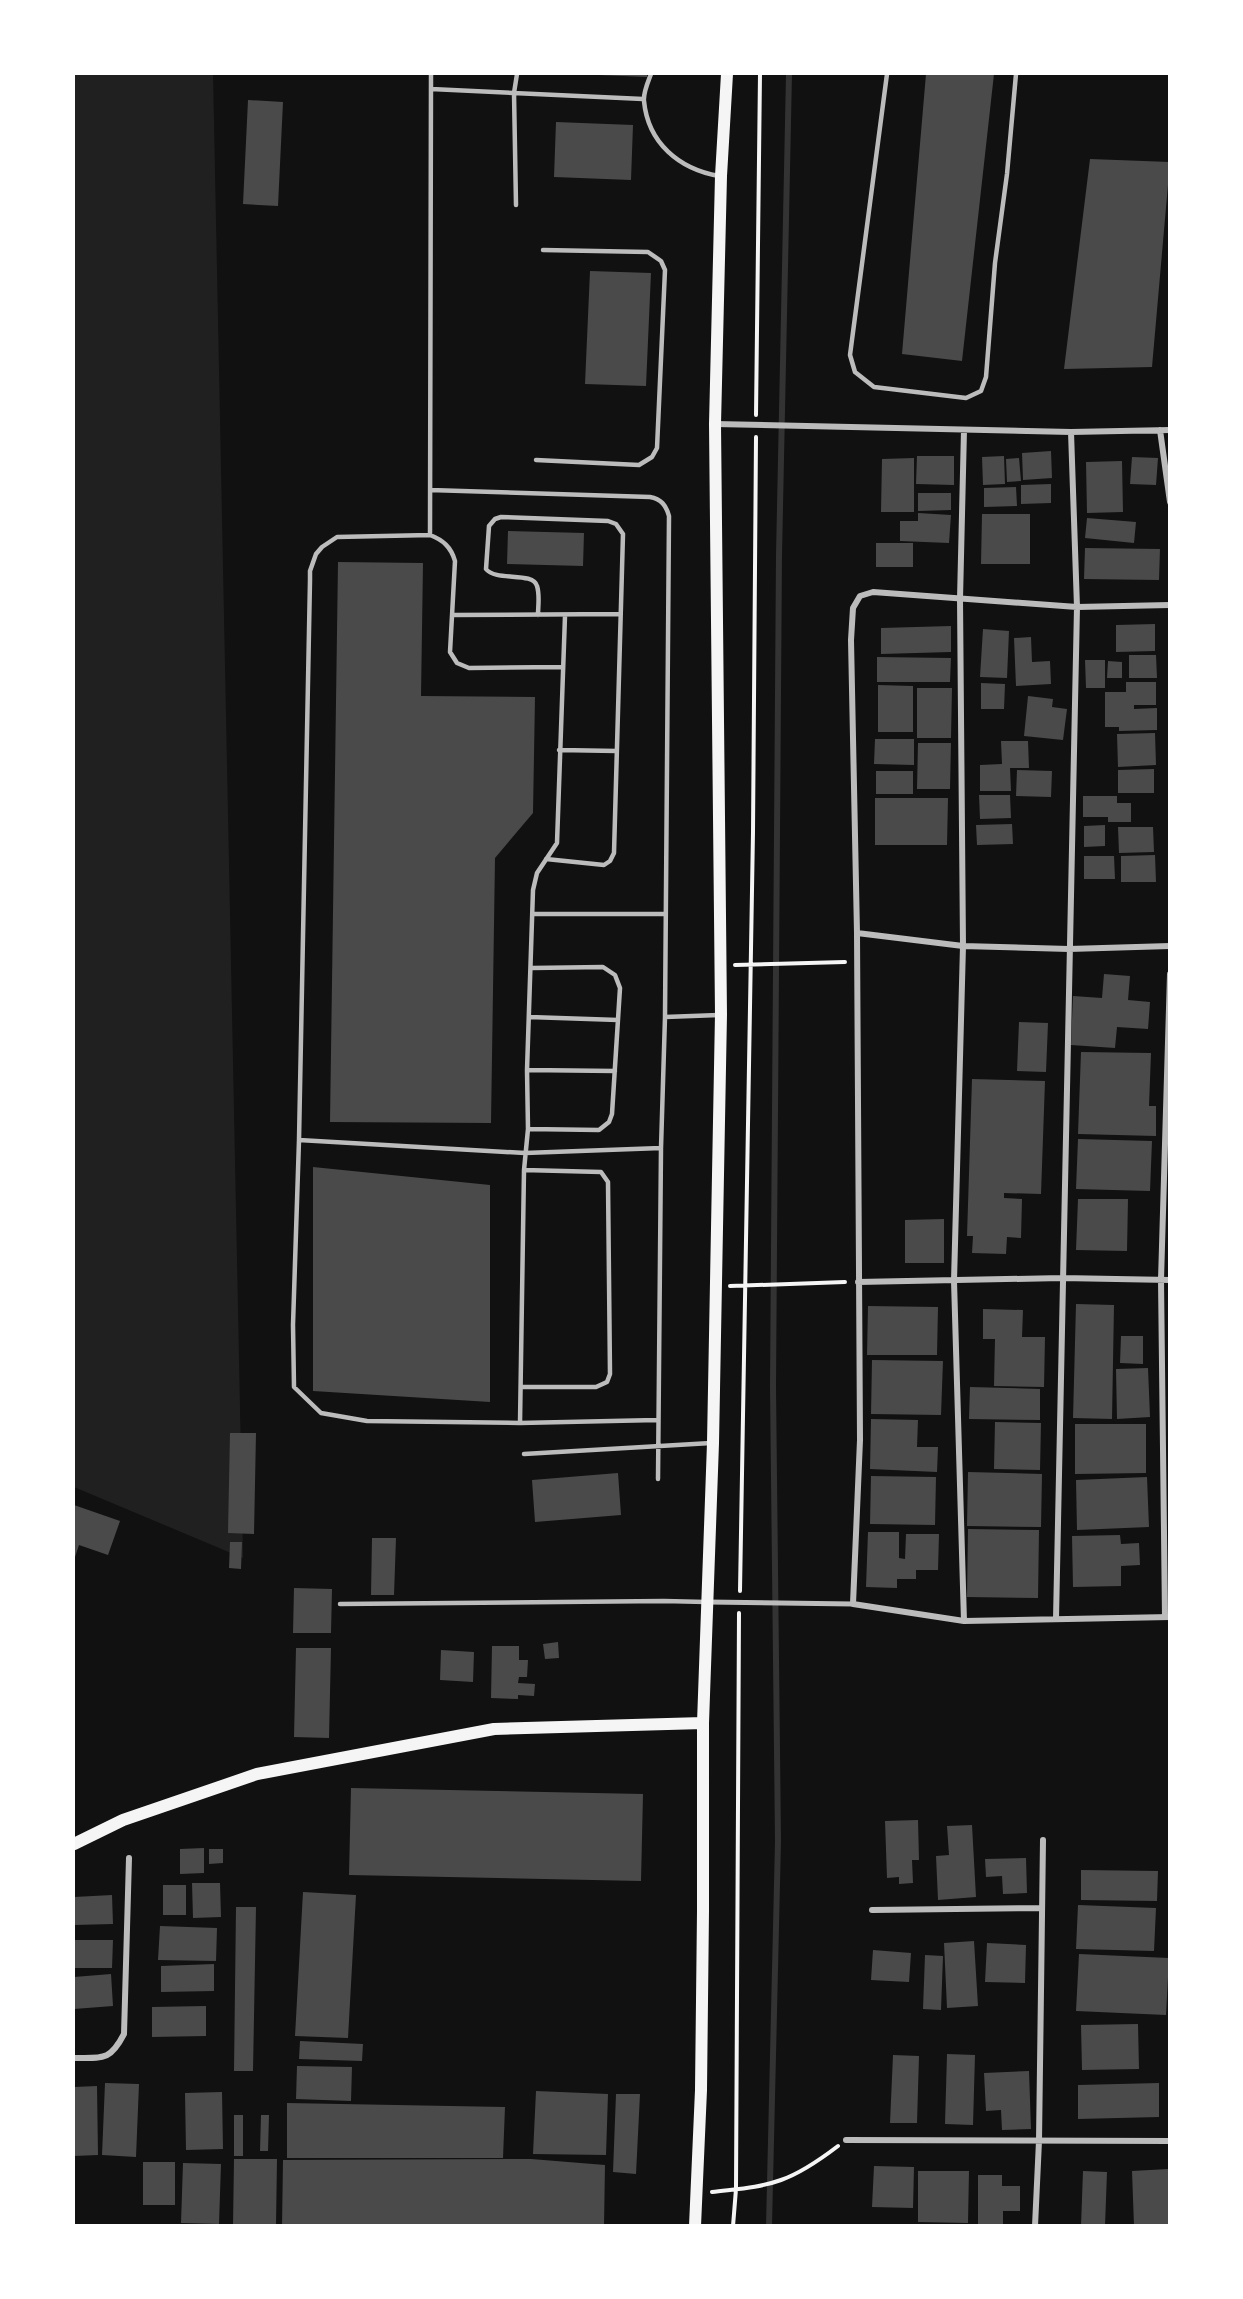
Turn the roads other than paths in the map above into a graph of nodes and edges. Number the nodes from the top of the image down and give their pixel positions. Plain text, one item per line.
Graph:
1 (431, 74) edge
2 (517, 74) edge
3 (651, 74) edge
4 (727, 74) edge
5 (887, 74) edge
6 (1016, 74) edge
7 (431, 89) junction
8 (514, 93) junction
9 (643, 99) junction
10 (721, 176) junction
11 (516, 204) dead end
12 (543, 250) dead end
13 (715, 424) junction
14 (964, 430) junction
15 (1160, 430) junction
16 (1170, 430) edge
17 (1071, 432) junction
18 (536, 460) dead end
19 (430, 490) junction
20 (1170, 502) edge
21 (430, 536) junction
22 (960, 599) junction
23 (1170, 605) edge
24 (1077, 606) junction
25 (620, 614) junction
26 (452, 615) junction
27 (537, 615) junction
28 (565, 616) junction
29 (562, 667) junction
30 (559, 750) junction
31 (617, 751) junction
32 (546, 859) junction
33 (533, 914) junction
34 (665, 914) junction
35 (857, 933) junction
36 (963, 946) junction
37 (1170, 946) edge
38 (1069, 949) junction
39 (532, 968) junction
40 (1170, 974) edge
41 (721, 1014) junction
42 (529, 1017) junction
43 (665, 1017) junction
44 (618, 1020) junction
45 (527, 1070) junction
46 (615, 1071) junction
47 (528, 1129) junction
48 (299, 1140) junction
49 (661, 1148) junction
50 (525, 1153) junction
51 (524, 1170) junction
52 (1062, 1278) junction
53 (1161, 1280) junction
54 (1170, 1280) edge
55 (954, 1281) junction
56 (858, 1282) junction
57 (521, 1387) junction
58 (657, 1420) junction
59 (520, 1423) junction
60 (713, 1443) junction
61 (658, 1446) junction
62 (524, 1454) dead end
63 (658, 1479) dead end
64 (706, 1602) junction
65 (853, 1604) junction
66 (340, 1605) dead end
67 (1167, 1617) edge
68 (1056, 1619) junction
69 (964, 1621) junction
70 (703, 1723) junction
71 (1043, 1840) dead end
72 (74, 1844) edge
73 (129, 1858) dead end
74 (1041, 1908) junction
75 (872, 1910) dead end
76 (74, 2058) edge
77 (846, 2140) road end
78 (1039, 2141) junction
79 (1170, 2141) edge
80 (695, 2226) edge
81 (1035, 2226) edge

1 - 7 lane
2 - 8 lane
3 - 9 lane
4 - 10 main road
5 - 6 lane
7 - 8 lane
7 - 19 lane
8 - 9 lane
8 - 11 lane
9 - 10 lane
10 - 13 main road
12 - 18 lane
13 - 14 street
13 - 41 main road
14 - 17 street
14 - 22 street
15 - 16 street
15 - 17 street
15 - 20 street
17 - 24 street
19 - 21 lane
19 - 34 lane
21 - 26 lane
21 - 48 lane
22 - 24 street
22 - 35 street
22 - 36 street
23 - 24 street
24 - 38 street
25 - 27 lane
25 - 28 lane
25 - 31 lane
26 - 27 lane
26 - 29 lane
27 - 28 lane
28 - 29 lane
29 - 30 lane
30 - 31 lane
30 - 32 lane
31 - 32 lane
32 - 33 lane
33 - 34 lane
33 - 39 lane
34 - 43 lane
35 - 36 street
35 - 56 street
36 - 38 street
36 - 55 street
37 - 38 street
38 - 52 street
39 - 42 lane
39 - 44 lane
40 - 53 street
41 - 43 lane
41 - 60 main road
42 - 44 lane
42 - 45 lane
43 - 49 lane
44 - 46 lane
45 - 46 lane
45 - 47 lane
46 - 47 lane
47 - 50 lane
48 - 50 lane
48 - 59 lane
49 - 50 lane
49 - 58 lane
50 - 51 lane
51 - 57 lane
51 - 57 lane
52 - 53 street
52 - 55 street
52 - 68 street
53 - 54 street
53 - 67 street
55 - 56 street
55 - 69 street
56 - 65 street
57 - 59 lane
58 - 59 lane
58 - 61 lane
60 - 61 lane
60 - 64 main road
61 - 62 lane
61 - 63 lane
64 - 65 street
64 - 66 lane
64 - 70 main road
65 - 69 street
67 - 68 street
68 - 69 street
70 - 72 main road
70 - 80 main road
71 - 74 street
73 - 76 street
74 - 75 street
74 - 78 street
77 - 78 street
78 - 79 street
78 - 81 street

